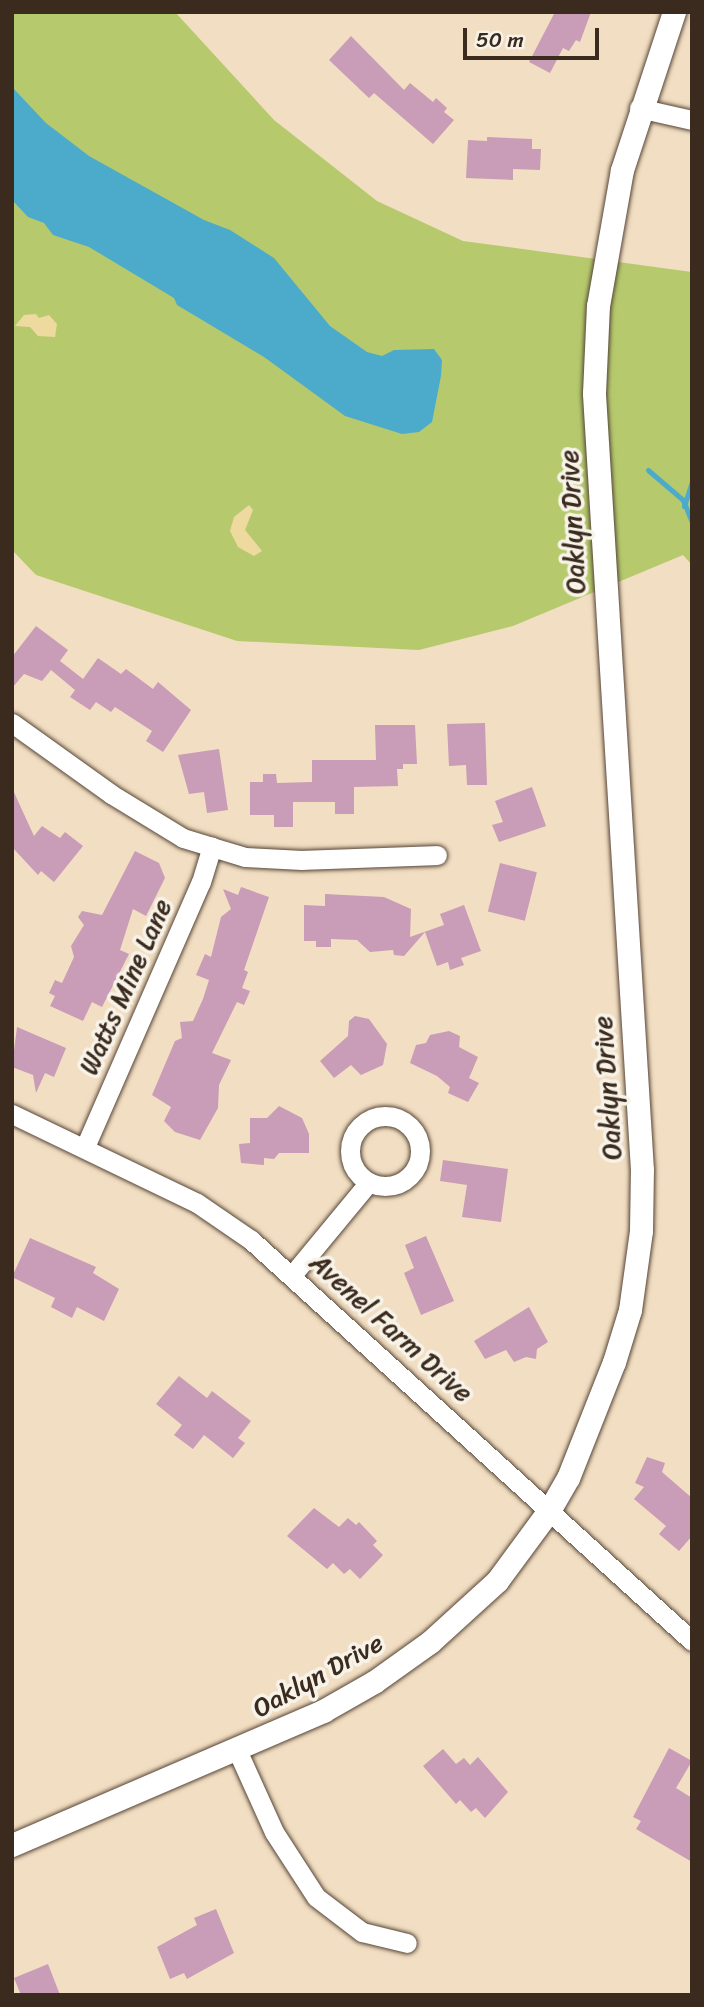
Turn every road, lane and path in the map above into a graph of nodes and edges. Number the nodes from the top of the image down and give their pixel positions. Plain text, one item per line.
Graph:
1 (674, 12) edge
2 (639, 108) junction
3 (692, 120) edge
4 (12, 723) edge
5 (212, 847) junction
6 (437, 855) dead end
7 (12, 1114) edge
8 (85, 1147) junction
9 (369, 1182) dead end
10 (293, 1275) junction
11 (550, 1508) junction
12 (692, 1641) edge
13 (237, 1750) junction
14 (12, 1845) edge
15 (407, 1943) dead end

1 - 2 street, Oaklyn Drive
2 - 3 street
2 - 11 street, Oaklyn Drive
4 - 5 street
5 - 6 street
5 - 8 street, Watts Mine Lane
7 - 8 street, Avenel Farm Drive
8 - 10 street, Avenel Farm Drive
9 - 10 street
10 - 11 street, Avenel Farm Drive
11 - 12 street, Avenel Farm Drive
11 - 13 street, Oaklyn Drive
13 - 14 street, Oaklyn Drive
13 - 15 street

